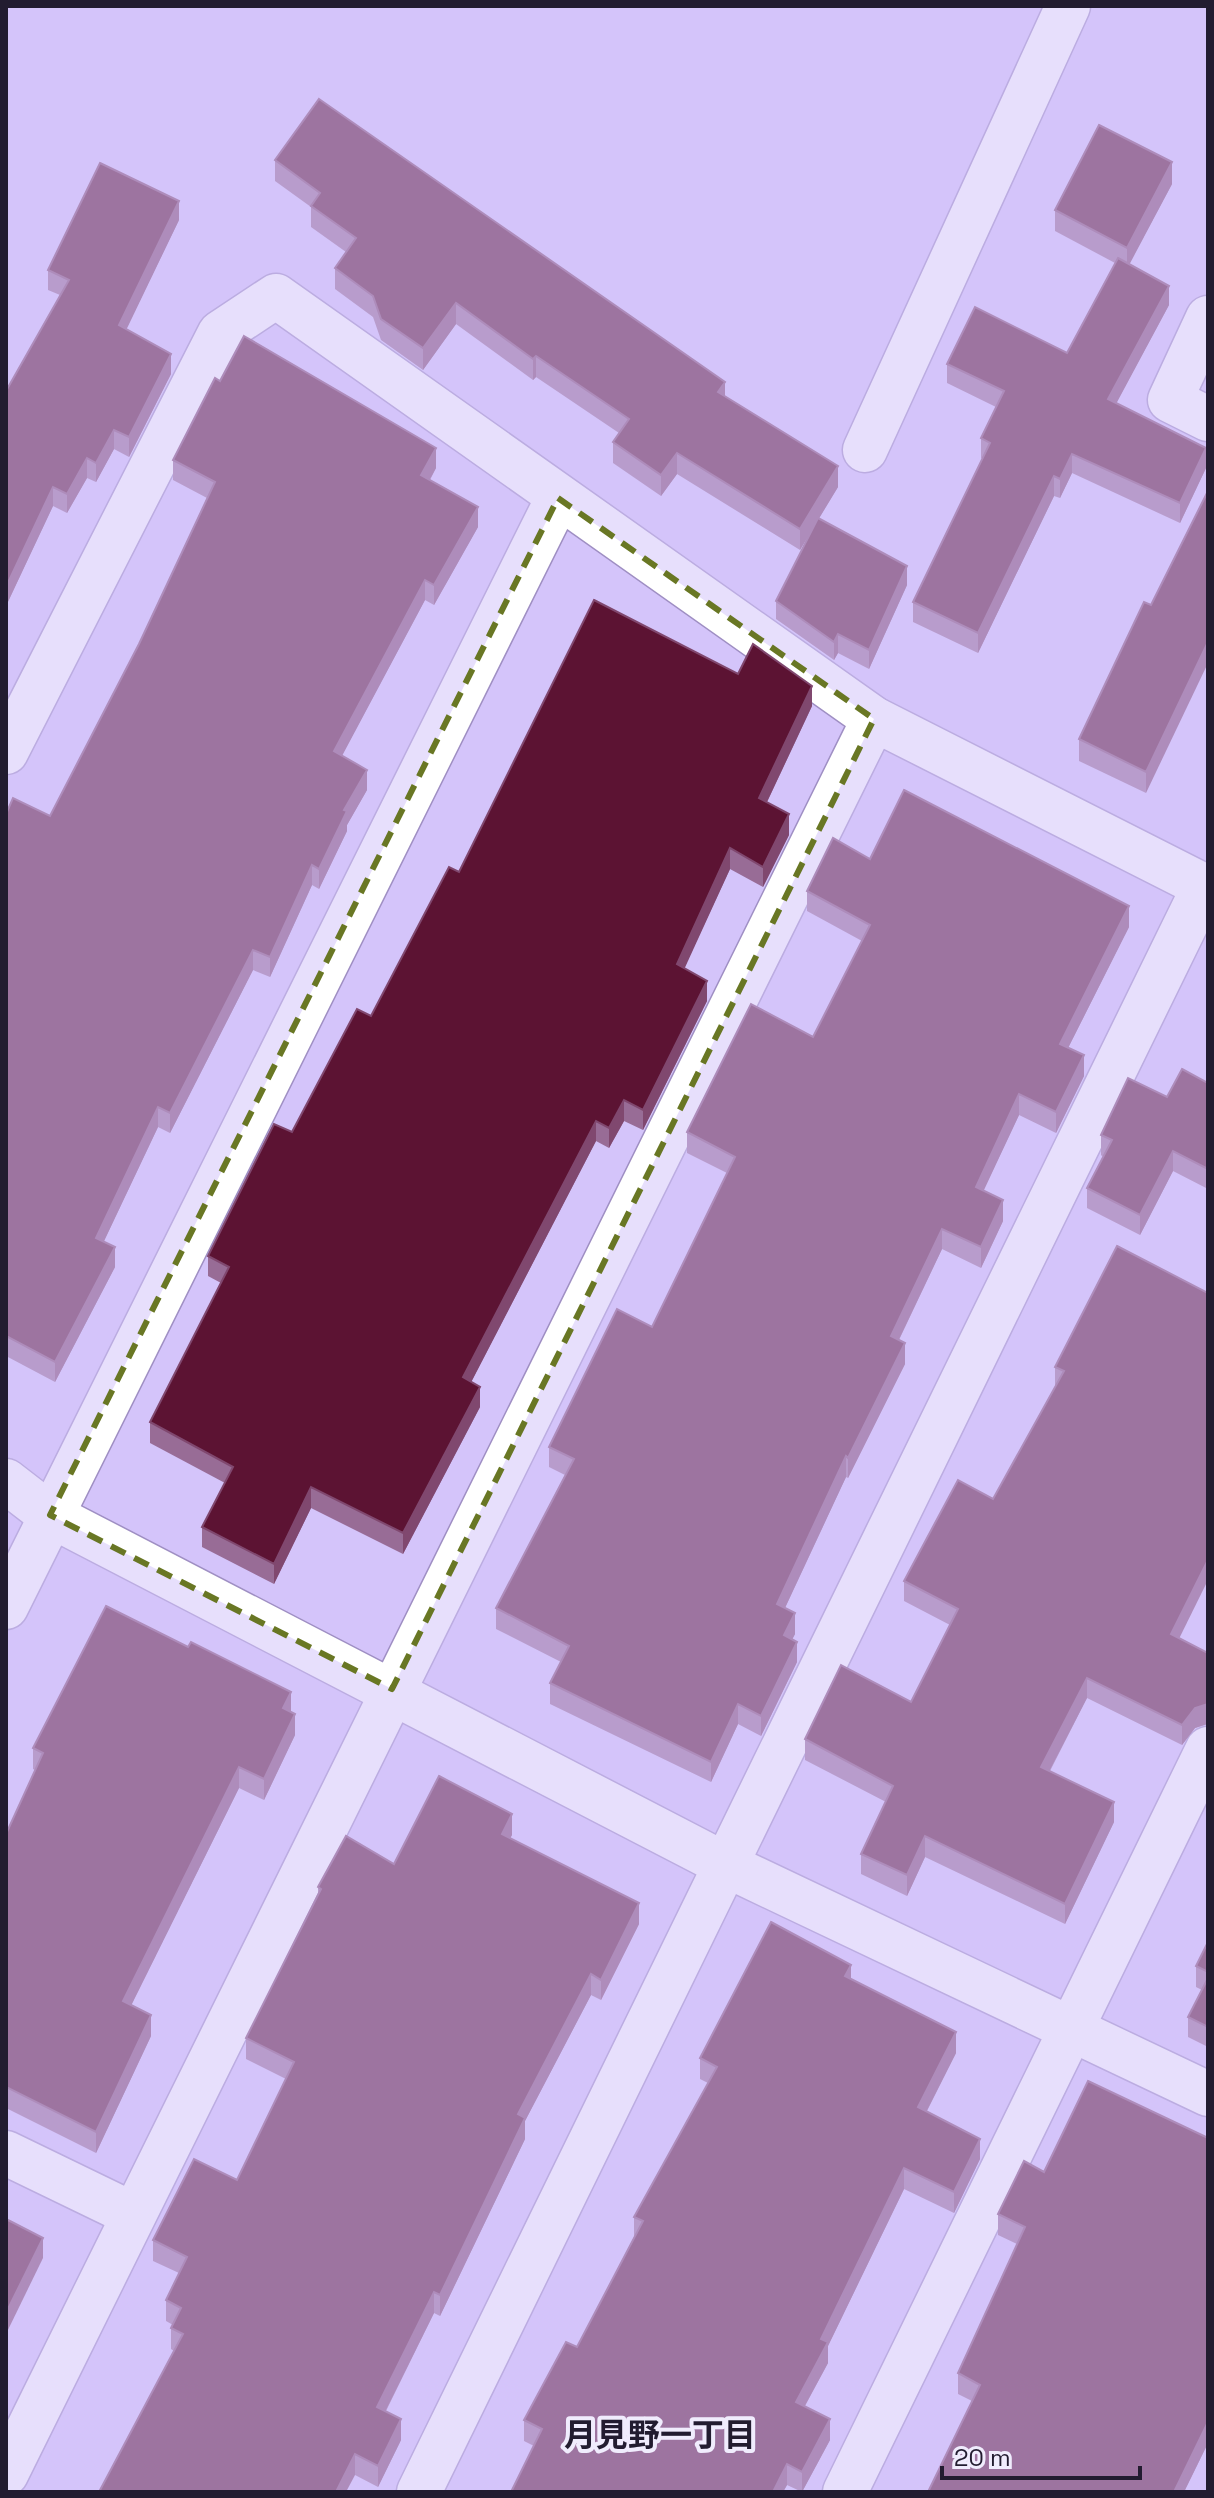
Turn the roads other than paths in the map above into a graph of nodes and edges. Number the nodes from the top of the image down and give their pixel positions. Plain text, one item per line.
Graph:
1 (1068, 6) edge
2 (1208, 318) edge
3 (1208, 419) edge
4 (865, 450) dead end
5 (558, 498) junction
6 (874, 719) junction
7 (12, 725) edge
8 (1206, 888) edge
9 (6, 1481) edge
10 (50, 1515) junction
11 (6, 1607) edge
12 (392, 1689) junction
13 (1208, 1749) edge
14 (726, 1865) junction
15 (1072, 2030) junction
16 (1208, 2094) edge
17 (6, 2153) edge
18 (132, 2214) junction
19 (12, 2446) edge
20 (419, 2492) edge
21 (845, 2492) edge

1 - 4 street
2 - 3 street
5 - 6 street
5 - 7 street
5 - 10 street
6 - 8 street
6 - 12 street
8 - 14 street
9 - 10 street
10 - 11 street
10 - 12 street
12 - 14 street
12 - 18 street
13 - 15 street
14 - 15 street
14 - 20 street
15 - 16 street
15 - 21 street
17 - 18 street
18 - 19 street

